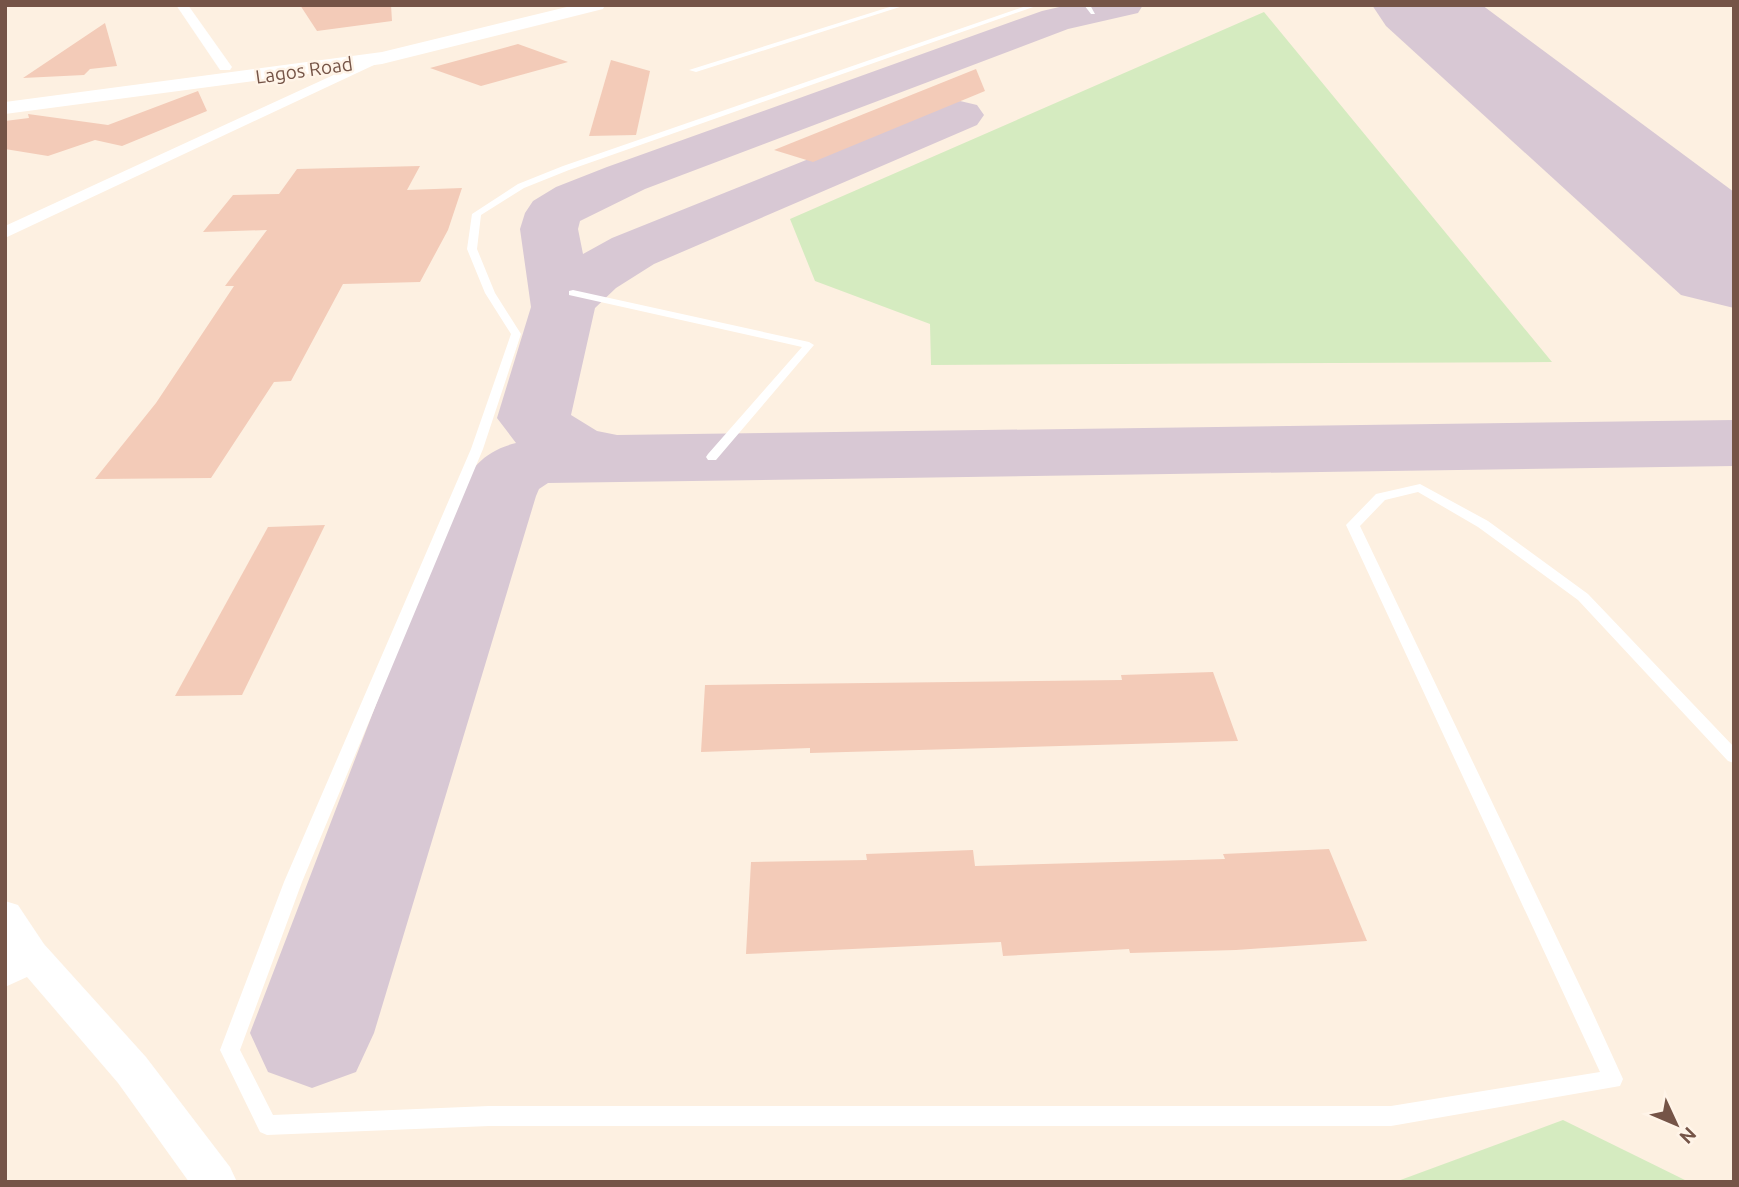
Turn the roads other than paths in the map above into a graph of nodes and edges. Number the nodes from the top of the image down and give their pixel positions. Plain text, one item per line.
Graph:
1 (182, 5) edge
2 (572, 5) edge
3 (597, 5) edge
4 (903, 5) edge
5 (1036, 5) edge
6 (1087, 5) edge
7 (1093, 13) dead end
8 (382, 58) junction
9 (225, 66) dead end
10 (693, 70) dead end
11 (5, 101) edge
12 (5, 108) edge
13 (5, 233) edge
14 (573, 293) dead end
15 (712, 457) dead end
16 (1734, 757) edge
17 (5, 916) edge
18 (18, 963) edge
19 (215, 1182) edge

1 - 9 street
2 - 11 main road, Lagos Road
3 - 8 main road, Lagos Road
4 - 10 lane
5 - 16 lane
6 - 7 lane
8 - 12 main road, Lagos Road
8 - 13 street
14 - 15 lane
17 - 18 street
18 - 19 street

